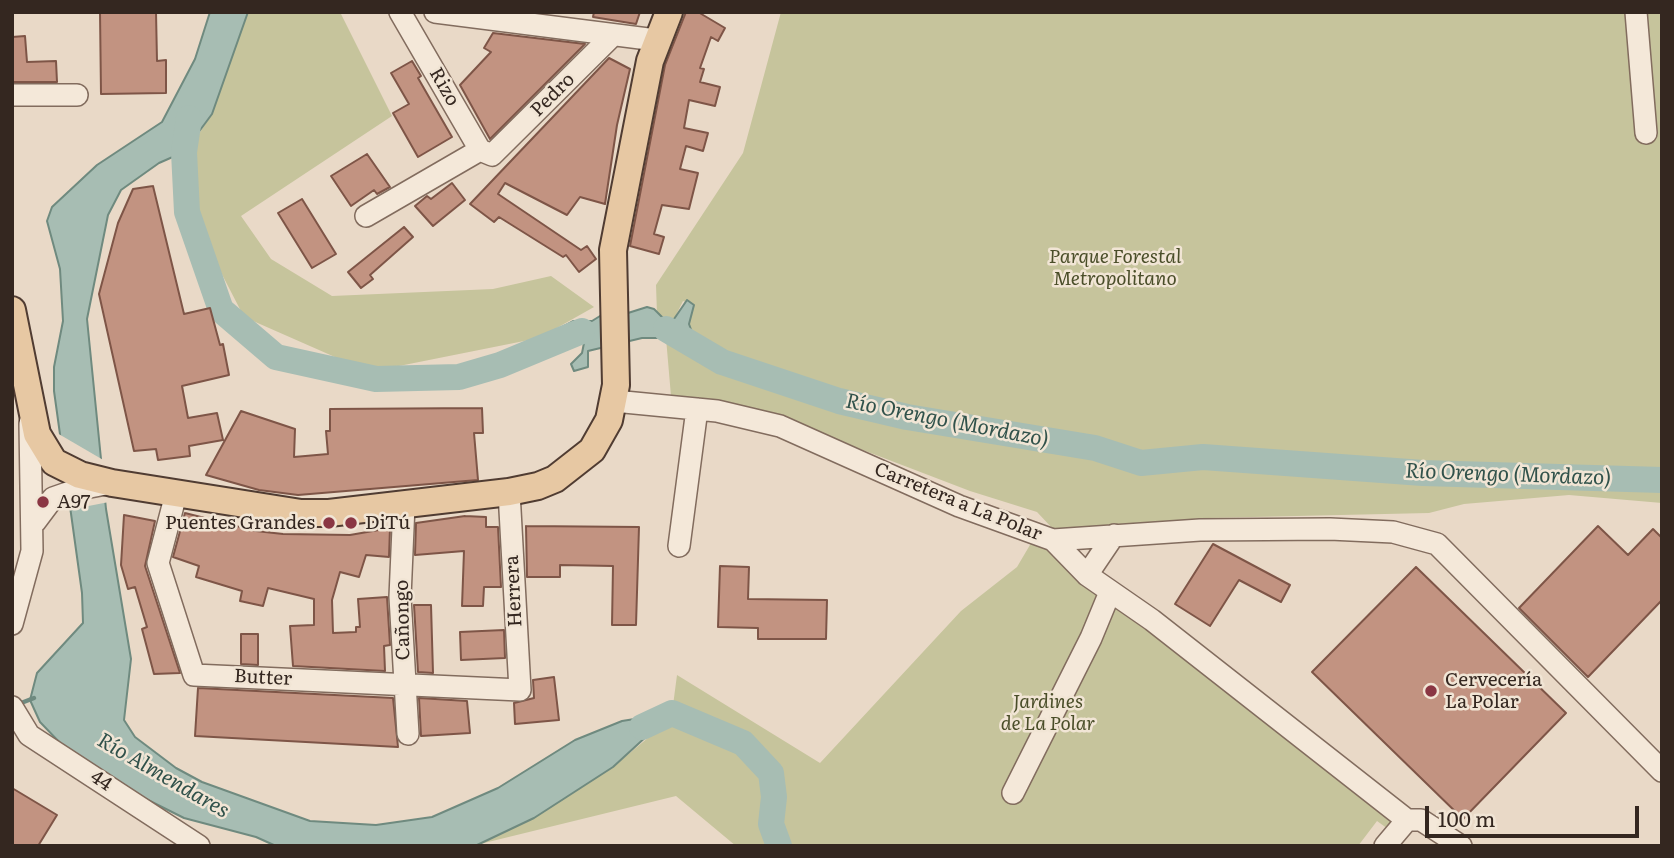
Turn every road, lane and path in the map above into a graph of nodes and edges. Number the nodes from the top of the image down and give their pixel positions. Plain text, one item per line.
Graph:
1 (400, 12) edge
2 (435, 12) edge
3 (1636, 12) edge
4 (664, 21) edge
5 (613, 35) junction
6 (77, 94) dead end
7 (12, 95) edge
8 (1646, 133) dead end
9 (486, 153) junction
10 (366, 216) dead end
11 (13, 314) edge
12 (28, 393) junction
13 (615, 393) junction
14 (697, 409) junction
15 (50, 470) junction
16 (112, 483) junction
17 (509, 492) junction
18 (176, 494) junction
19 (404, 505) junction
20 (34, 528) junction
21 (1114, 535) junction
22 (1053, 540) junction
23 (679, 546) dead end
24 (1087, 575) junction
25 (1110, 592) junction
26 (15, 613) edge
27 (404, 685) junction
28 (520, 690) joint
29 (14, 709) edge
30 (408, 734) dead end
31 (1662, 771) edge
32 (1013, 793) dead end
33 (1407, 820) junction
34 (199, 846) edge
35 (1385, 846) edge
36 (1461, 846) edge

1 - 9 street, Rizo
2 - 5 street
3 - 8 street
4 - 5 street
4 - 13 main road
5 - 9 street, Pedro
6 - 7 street
9 - 10 street, Pedro
11 - 12 main road
12 - 15 street
12 - 15 main road
13 - 14 street, Carretera a La Polar
13 - 17 main road
14 - 22 street, Carretera a La Polar
14 - 23 street
15 - 16 main road
15 - 20 street
16 - 18 main road
16 - 20 street
17 - 19 main road
17 - 28 street, Herrera
18 - 19 main road
18 - 27 street, Butter
19 - 27 street, Cañongo
20 - 26 street
21 - 22 street, Carretera a La Polar
21 - 24 street
21 - 31 street, Carretera a La Polar
22 - 24 street
24 - 25 street
25 - 32 street
25 - 33 street
27 - 28 street, Butter
27 - 30 street, Cañongo
29 - 34 street, 44
33 - 35 street
33 - 36 street

